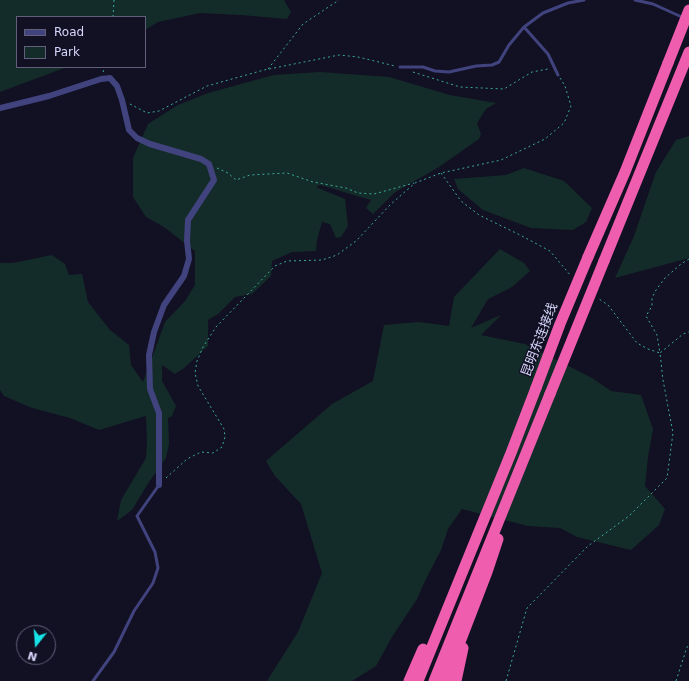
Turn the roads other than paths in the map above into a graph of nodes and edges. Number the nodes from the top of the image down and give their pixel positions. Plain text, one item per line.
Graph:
1 (584, 0) edge
2 (635, 0) edge
3 (689, 10) edge
4 (689, 20) edge
5 (524, 27) junction
6 (689, 52) edge
7 (400, 67) road end
8 (558, 75) road end
9 (0, 108) edge
10 (525, 455) junction
11 (159, 485) joint
12 (490, 503) junction
13 (472, 611) junction
14 (93, 681) edge
15 (409, 681) edge
16 (418, 681) edge
17 (434, 681) edge
18 (445, 681) edge
19 (456, 681) edge

1 - 5 lane
2 - 4 lane
3 - 12 highway, 昆明东连接线, bridge
5 - 7 lane
5 - 8 lane
6 - 10 highway, bridge
9 - 11 street
10 - 13 highway
10 - 17 highway
11 - 14 lane
12 - 15 highway
12 - 16 highway, 昆明东连接线
13 - 18 highway
13 - 19 highway

